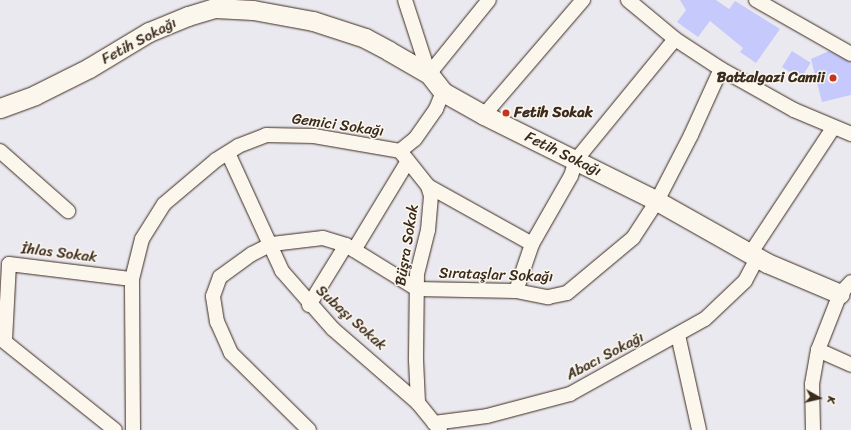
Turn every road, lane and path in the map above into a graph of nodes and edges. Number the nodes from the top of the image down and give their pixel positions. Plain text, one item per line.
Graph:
1 (405, 0) edge
2 (489, 0) edge
3 (583, 0) edge
4 (628, 0) edge
5 (756, 0) edge
6 (675, 39) junction
7 (851, 54) edge
8 (721, 69) junction
9 (429, 74) junction
10 (443, 92) junction
11 (0, 108) edge
12 (484, 115) junction
13 (833, 128) junction
14 (851, 134) edge
15 (0, 151) edge
16 (228, 153) junction
17 (404, 156) junction
18 (576, 160) junction
19 (428, 186) junction
20 (657, 201) junction
21 (68, 212) dead end
22 (532, 244) junction
23 (268, 246) junction
24 (350, 247) junction
25 (754, 256) junction
26 (132, 279) junction
27 (845, 288) edge
28 (417, 289) junction
29 (516, 291) junction
30 (309, 305) junction
31 (678, 335) junction
32 (2, 339) edge
33 (818, 350) junction
34 (851, 364) edge
35 (418, 403) junction
36 (437, 426) edge
37 (115, 430) edge
38 (132, 430) edge
39 (309, 430) edge
40 (699, 430) edge
41 (813, 430) edge

1 - 9 street
2 - 9 street
3 - 12 street
4 - 6 street
5 - 7 street
6 - 8 street
6 - 18 street
8 - 13 street
8 - 20 street, Sırataşlar Sokağı
9 - 10 street, Fetih Sokağı
9 - 11 street, Fetih Sokağı
10 - 12 street, Fetih Sokağı
10 - 17 street, Gemici Sokağı
12 - 18 street, Fetih Sokağı
13 - 14 street
13 - 25 street, Abacı Sokağı
15 - 21 street
16 - 17 street, Gemici Sokağı
16 - 23 street, Subaşı Sokak
16 - 26 street, Gemici Sokağı
17 - 19 street, Büşra Sokak
17 - 24 street
18 - 20 street, Fetih Sokağı
18 - 22 street
19 - 22 street
19 - 28 street, Büşra Sokak
20 - 25 street, Fetih Sokağı
20 - 29 street, Sırataşlar Sokağı
22 - 29 street
23 - 24 street
23 - 30 street, Subaşı Sokak
23 - 39 street
24 - 28 street
24 - 30 street
25 - 27 street, Fetih Sokağı
25 - 31 street, Abacı Sokağı
26 - 32 street, İhlas Sokak
26 - 38 street, Gemici Sokağı
27 - 33 street
28 - 29 street, Sırataşlar Sokağı
28 - 35 street, Büşra Sokak
30 - 35 street, Subaşı Sokak
31 - 36 street, Abacı Sokağı
31 - 40 street
32 - 37 street
33 - 34 street
33 - 41 street
35 - 36 street, Subaşı Sokak

